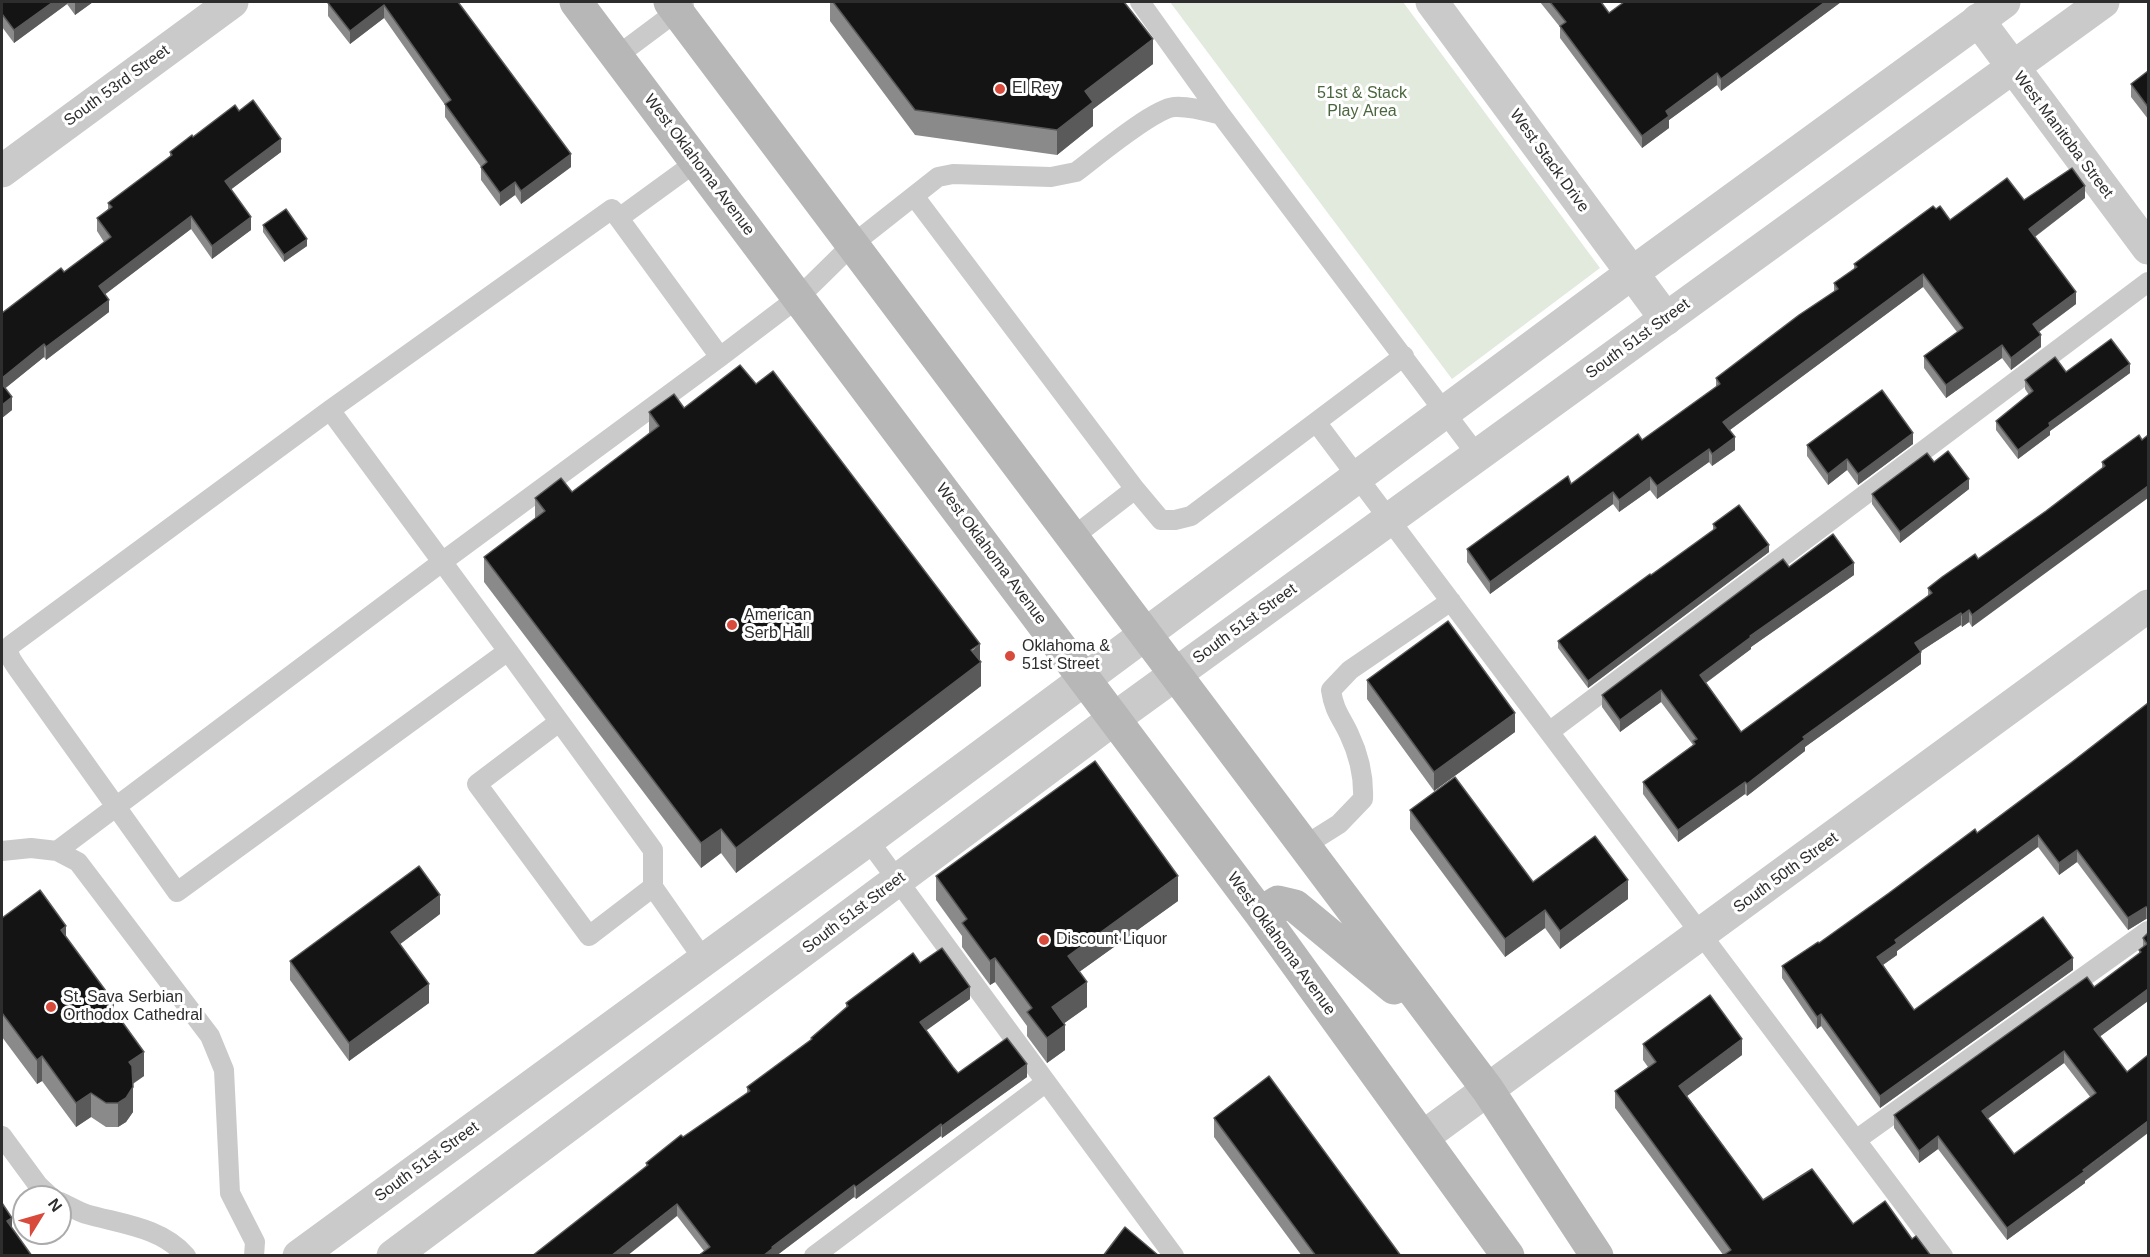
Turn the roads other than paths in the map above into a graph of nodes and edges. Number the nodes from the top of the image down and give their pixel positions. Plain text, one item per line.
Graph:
1 (232, 2) edge
2 (576, 2) edge
3 (1140, 2) edge
4 (1432, 2) edge
5 (2103, 2) edge
6 (679, 5) edge
7 (1991, 11) edge
8 (617, 56) junction
9 (2012, 67) junction
10 (1221, 115) junction
11 (696, 162) junction
12 (2, 171) edge
13 (914, 196) junction
14 (619, 218) junction
15 (853, 244) junction
16 (2148, 248) edge
17 (1632, 273) junction
18 (2148, 282) edge
19 (799, 297) junction
20 (1666, 320) junction
21 (1404, 356) junction
22 (720, 357) junction
23 (330, 410) junction
24 (1445, 411) junction
25 (1316, 422) junction
26 (1477, 455) junction
27 (1357, 477) junction
28 (1135, 489) junction
29 (1389, 518) junction
30 (1073, 537) junction
31 (442, 562) junction
32 (1451, 602) junction
33 (2148, 606) edge
34 (1145, 634) junction
35 (508, 651) junction
36 (1176, 675) junction
37 (1084, 679) junction
38 (1115, 718) junction
39 (559, 722) junction
40 (1549, 732) junction
41 (116, 806) junction
42 (868, 840) junction
43 (1304, 846) junction
44 (2, 851) edge
45 (57, 851) junction
46 (897, 881) junction
47 (653, 887) junction
48 (1260, 913) junction
49 (2148, 931) edge
50 (1701, 936) junction
51 (704, 960) junction
52 (1437, 1024) junction
53 (1045, 1083) junction
54 (1488, 1090) junction
55 (2, 1136) edge
56 (1423, 1137) junction
57 (1856, 1140) junction
58 (38, 1185) edge
59 (72, 1208) edge
60 (186, 1256) edge
61 (254, 1256) edge
62 (299, 1256) edge
63 (393, 1256) edge
64 (814, 1256) edge
65 (1173, 1256) edge
66 (1508, 1256) edge
67 (1598, 1256) edge
68 (1943, 1256) edge

1 - 12 street, South 53rd Street
2 - 8 main road, West Oklahoma Avenue
3 - 10 lane
4 - 17 street, West Stack Drive
5 - 9 street, South 51st Street
6 - 8 lane
6 - 15 main road
7 - 9 street, West Manitoba Street
7 - 17 street, South 51st Street
8 - 11 main road, West Oklahoma Avenue
9 - 16 street, West Manitoba Street
9 - 20 street, South 51st Street
10 - 13 lane
10 - 21 lane
11 - 14 lane
11 - 19 main road, West Oklahoma Avenue
13 - 15 lane
13 - 28 lane
14 - 22 lane
14 - 23 lane
15 - 19 lane
15 - 30 main road
17 - 20 street, West Stack Drive
17 - 24 street, South 51st Street
18 - 40 lane
19 - 22 lane
19 - 37 main road, West Oklahoma Avenue
20 - 26 street, South 51st Street
21 - 24 lane
21 - 25 lane
22 - 31 lane
23 - 31 lane
23 - 41 lane
24 - 26 lane
24 - 27 street, South 51st Street
25 - 27 lane
25 - 28 lane
26 - 29 street, South 51st Street
27 - 29 lane
27 - 34 street, South 51st Street
28 - 30 lane
29 - 32 lane
29 - 36 street, South 51st Street
30 - 34 main road
31 - 35 lane
31 - 41 lane
32 - 40 lane
32 - 43 lane
33 - 50 street, South 50th Street
34 - 36 main road
34 - 37 street, South 51st Street
35 - 39 lane
35 - 41 lane
36 - 38 street, South 51st Street
36 - 43 main road
37 - 38 main road, West Oklahoma Avenue
37 - 42 street, South 51st Street
38 - 46 street, South 51st Street
38 - 48 main road, West Oklahoma Avenue
39 - 47 lane
39 - 47 lane
40 - 50 lane
41 - 45 lane
42 - 46 lane
42 - 51 street, South 51st Street
43 - 52 main road
44 - 45 lane
45 - 61 lane
46 - 53 lane
46 - 63 street, South 51st Street
47 - 51 lane
48 - 52 main road
48 - 56 main road, West Oklahoma Avenue
49 - 57 lane
50 - 54 street, South 50th Street
50 - 57 lane
51 - 62 street, South 51st Street
52 - 54 main road
53 - 64 lane
53 - 65 lane
54 - 56 street, South 50th Street
54 - 67 main road
55 - 58 lane
56 - 66 main road, West Oklahoma Avenue
57 - 68 lane
59 - 60 lane

